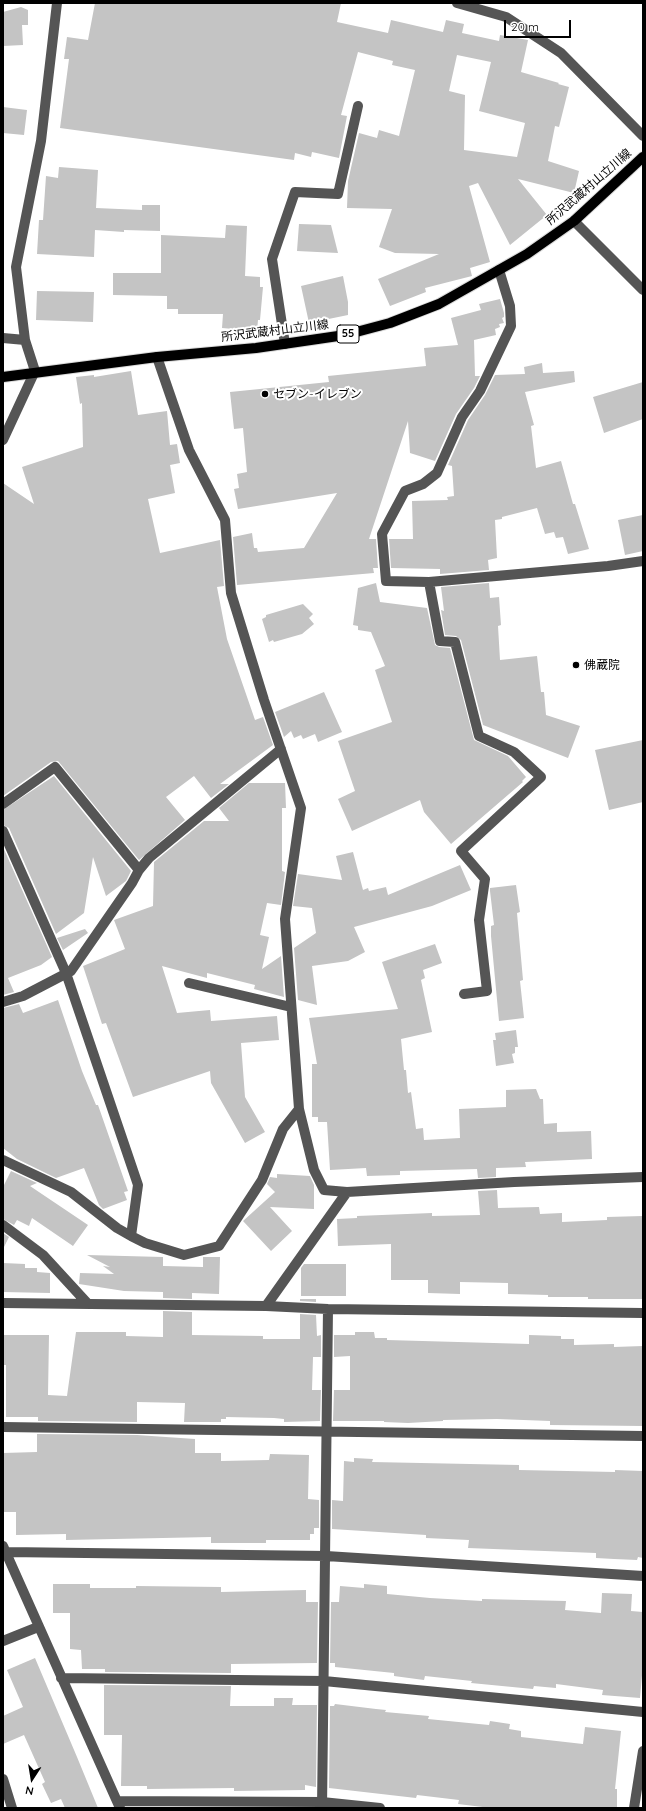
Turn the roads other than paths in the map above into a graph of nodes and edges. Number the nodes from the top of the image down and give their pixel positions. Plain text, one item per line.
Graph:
1 (56, 3) edge
2 (457, 3) edge
3 (358, 106) dead end
4 (643, 136) edge
5 (643, 157) edge
6 (574, 221) junction
7 (499, 270) junction
8 (643, 290) edge
9 (3, 338) edge
10 (25, 340) junction
11 (285, 344) junction
12 (157, 357) junction
13 (35, 371) junction
14 (3, 377) edge
15 (3, 440) edge
16 (643, 561) edge
17 (429, 582) junction
18 (280, 749) junction
19 (3, 804) edge
20 (3, 831) edge
21 (139, 870) junction
22 (66, 974) junction
23 (188, 983) dead end
24 (464, 994) dead end
25 (3, 1002) edge
26 (291, 1007) junction
27 (299, 1108) junction
28 (3, 1160) edge
29 (643, 1177) edge
30 (347, 1192) junction
31 (3, 1225) edge
32 (131, 1236) junction
33 (3, 1304) edge
34 (88, 1304) junction
35 (266, 1306) junction
36 (328, 1309) junction
37 (643, 1313) edge
38 (3, 1427) edge
39 (327, 1433) junction
40 (643, 1436) edge
41 (4, 1549) edge
42 (326, 1556) junction
43 (643, 1576) edge
44 (38, 1627) junction
45 (3, 1642) edge
46 (61, 1678) junction
47 (324, 1681) junction
48 (643, 1712) edge
49 (643, 1751) edge
50 (3, 1779) edge
51 (119, 1805) edge
52 (322, 1805) edge
53 (12, 1808) edge
54 (380, 1808) edge
55 (634, 1808) edge

1 - 10 street
2 - 4 street
3 - 11 street
5 - 6 main road, 所沢武蔵村山立川線 / 55
6 - 7 main road, 所沢武蔵村山立川線 / 55
6 - 8 street
7 - 11 main road, 所沢武蔵村山立川線 / 55
7 - 17 street
9 - 10 street
10 - 13 street
11 - 12 main road, 所沢武蔵村山立川線 / 55
12 - 13 main road, 所沢武蔵村山立川線 / 55
12 - 18 street
13 - 14 main road, 所沢武蔵村山立川線 / 55
13 - 15 street
16 - 17 street
17 - 24 street
18 - 21 street
18 - 26 street
19 - 21 street
20 - 22 street
21 - 22 street
22 - 25 street
22 - 32 street
23 - 26 street
26 - 27 street
27 - 30 street
27 - 32 street
28 - 32 street
29 - 30 street
30 - 35 street
31 - 34 street
33 - 34 street
34 - 35 street
35 - 36 street
36 - 37 street
36 - 39 street
38 - 39 street
39 - 40 street
39 - 42 street
41 - 42 street
41 - 44 street
42 - 43 street
42 - 47 street
44 - 45 street
44 - 46 street
46 - 47 street
46 - 51 street
47 - 48 street
47 - 52 street
49 - 55 street
50 - 53 street
51 - 52 street
52 - 54 street

